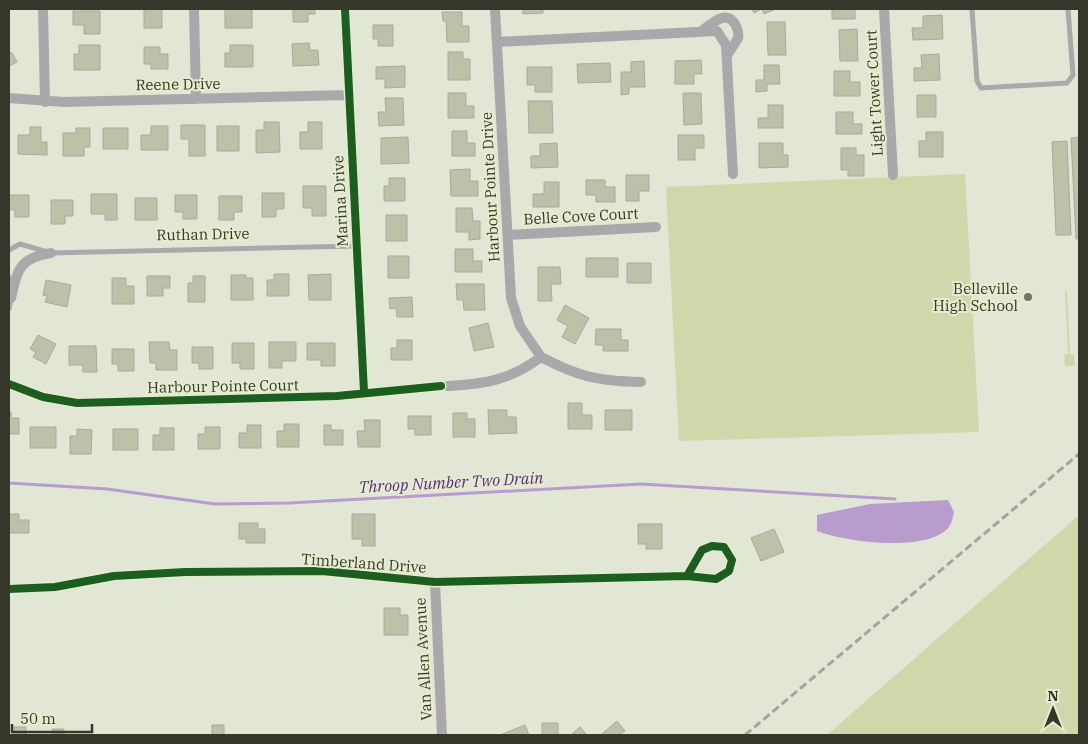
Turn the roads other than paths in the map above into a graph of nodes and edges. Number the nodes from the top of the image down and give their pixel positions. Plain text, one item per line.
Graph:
1 (43, 9) edge
2 (194, 9) edge
3 (344, 9) edge
4 (495, 9) edge
5 (884, 9) edge
6 (972, 9) edge
7 (1068, 9) edge
8 (703, 30) junction
9 (497, 42) junction
10 (727, 56) junction
11 (348, 95) junction
12 (9, 98) edge
13 (196, 99) junction
14 (45, 102) junction
15 (733, 174) dead end
16 (893, 175) dead end
17 (656, 227) dead end
18 (508, 235) junction
19 (356, 246) junction
20 (9, 250) edge
21 (51, 253) junction
22 (9, 277) edge
23 (11, 298) junction
24 (9, 309) edge
25 (541, 356) junction
26 (641, 382) dead end
27 (9, 384) edge
28 (364, 392) junction
29 (687, 576) dead end
30 (435, 582) junction
31 (9, 589) edge
32 (442, 735) edge

1 - 14 street
2 - 13 street
3 - 11 street, Marina Drive
4 - 9 street, Harbour Pointe Drive
5 - 16 street, Light Tower Court
6 - 7 lane
8 - 9 street
8 - 10 street
8 - 10 street
9 - 18 street, Harbour Pointe Drive
10 - 15 street
11 - 13 street, Reene Drive
11 - 19 street, Marina Drive
12 - 14 street, Reene Drive
13 - 14 street, Reene Drive
17 - 18 street, Belle Cove Court
18 - 25 street, Harbour Pointe Drive
19 - 21 lane, Ruthan Drive
19 - 28 street, Marina Drive
20 - 21 lane, Ruthan Drive
21 - 23 street, Ruthan Drive
22 - 23 lane, Ruthan Drive
23 - 24 lane, Ruthan Drive
25 - 26 street
25 - 28 street, Harbour Pointe Court
27 - 28 street, Harbour Pointe Court
29 - 30 street, Timberland Drive
30 - 31 street, Timberland Drive
30 - 32 street, Van Allen Avenue

